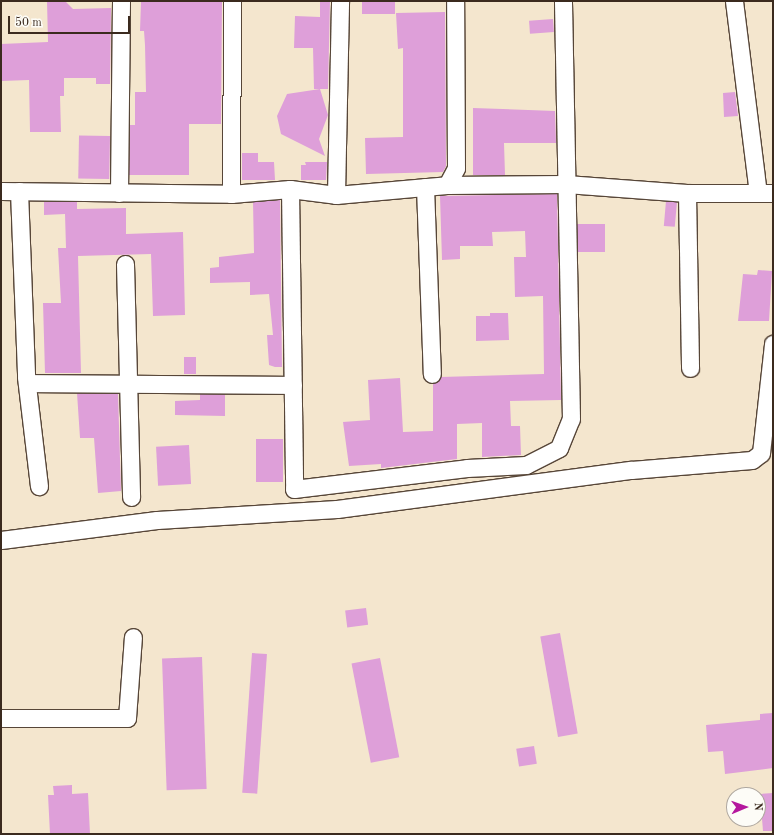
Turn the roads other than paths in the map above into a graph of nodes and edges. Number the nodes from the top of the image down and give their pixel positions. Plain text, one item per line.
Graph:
1 (121, 1) edge
2 (232, 1) edge
3 (340, 1) edge
4 (455, 1) edge
5 (563, 1) edge
6 (734, 1) edge
7 (566, 184) junction
8 (448, 185) junction
9 (425, 187) junction
10 (290, 189) junction
11 (1, 191) edge
12 (19, 191) junction
13 (119, 192) junction
14 (687, 193) junction
15 (765, 193) edge
16 (230, 194) junction
17 (336, 195) junction
18 (125, 264) dead end
19 (773, 344) edge
20 (690, 368) dead end
21 (432, 374) dead end
22 (27, 383) junction
23 (126, 384) junction
24 (293, 385) junction
25 (767, 443) edge
26 (39, 486) dead end
27 (130, 497) dead end
28 (1, 540) edge
29 (133, 637) dead end
30 (1, 718) edge

1 - 13 street
2 - 16 street
3 - 17 street
4 - 8 street
5 - 7 street
6 - 15 street
7 - 8 street
7 - 14 street
7 - 24 street
8 - 9 street
9 - 17 street
9 - 21 street
10 - 16 street
10 - 17 street
10 - 24 street
11 - 12 street
12 - 13 street
12 - 22 street
13 - 16 street
14 - 15 street
14 - 20 street
18 - 23 street
19 - 25 street
22 - 23 street
22 - 26 street
23 - 24 street
23 - 27 street
25 - 28 street
29 - 30 street

